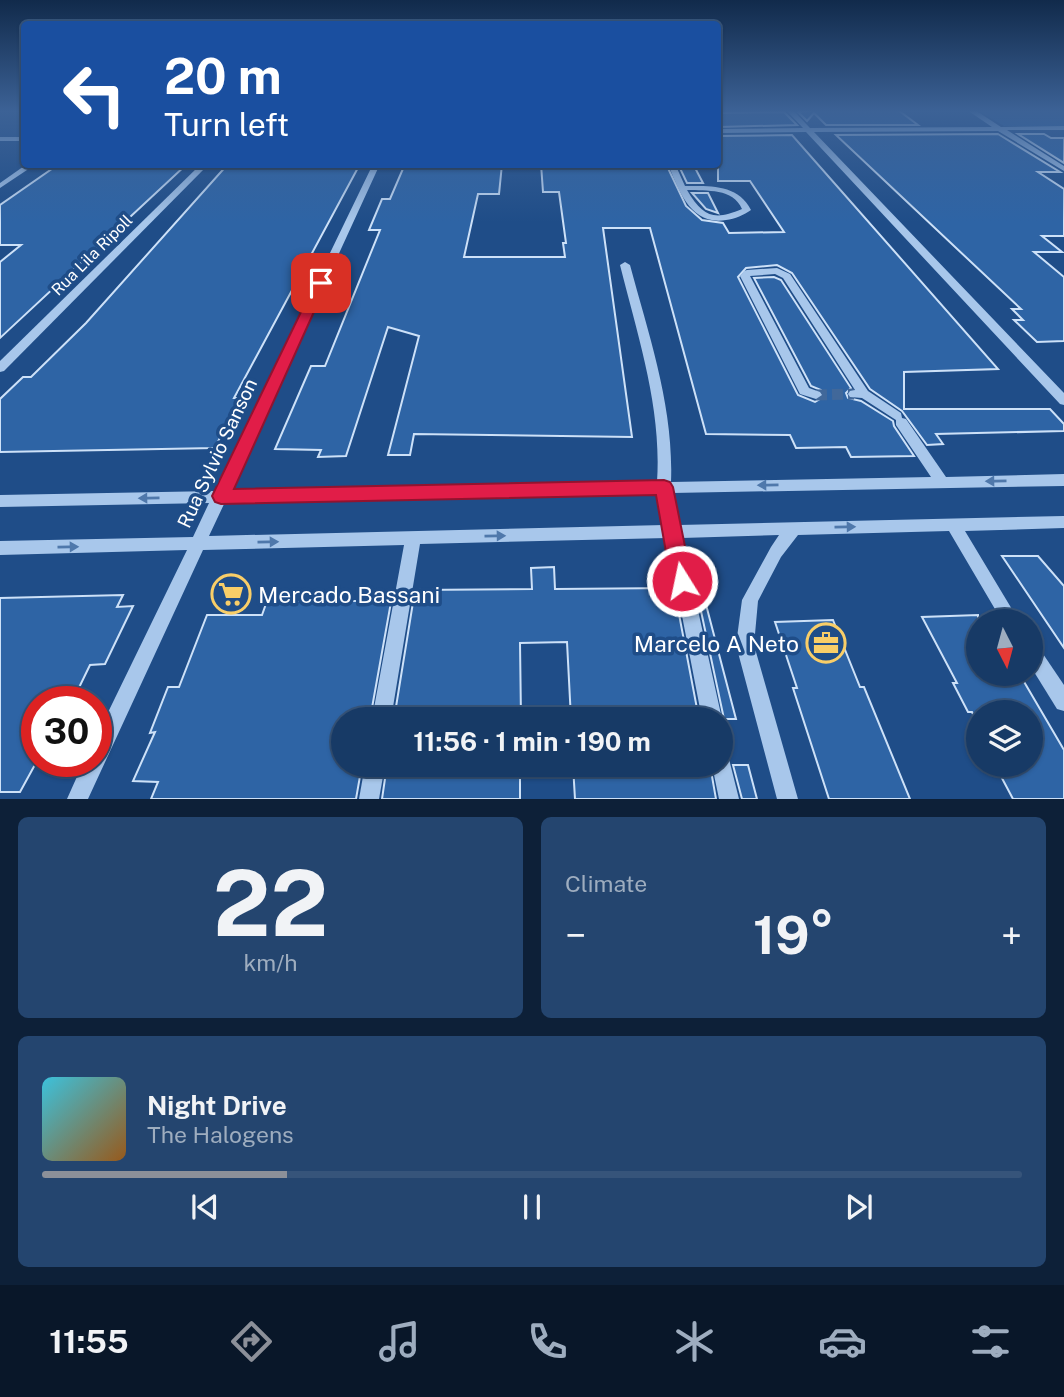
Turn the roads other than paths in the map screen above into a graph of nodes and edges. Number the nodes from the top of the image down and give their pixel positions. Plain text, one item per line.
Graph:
1 (824, 147) edge
2 (1030, 147) edge
3 (27, 168) edge
4 (202, 168) edge
5 (375, 168) edge
6 (673, 168) edge
7 (1064, 169) edge
8 (0, 186) edge
9 (682, 188) junction
10 (625, 265) dead end
11 (0, 368) edge
12 (816, 395) dead end
13 (1064, 401) edge
14 (1064, 480) edge
15 (942, 482) junction
16 (664, 487) junction
17 (221, 496) junction
18 (0, 501) edge
19 (1064, 522) edge
20 (953, 524) junction
21 (794, 528) junction
22 (673, 532) junction
23 (412, 538) junction
24 (200, 544) junction
25 (0, 548) edge
26 (1005, 609) edge
27 (1043, 670) edge
28 (1064, 702) edge
29 (384, 707) edge
30 (709, 707) edge
31 (112, 727) edge
32 (88, 777) edge
33 (372, 777) edge
34 (724, 777) edge
35 (77, 799) edge
36 (369, 799) edge
37 (729, 799) edge
38 (788, 799) edge

1 - 13 street
2 - 7 street
3 - 8 street
4 - 11 street, Rua Lila Ripoll
5 - 17 street, Rua Sylvio Sanson
6 - 9 street
9 - 9 street
10 - 16 street
12 - 15 street
14 -> 15 street
15 -> 16 street
16 - 17 street
16 - 22 street
17 -> 18 street
17 - 24 street, Rua Sylvio Sanson
19 - 20 street
21 -> 20 street
20 - 26 street
21 - 22 street
21 - 38 street
23 -> 22 street
22 - 30 street
24 -> 23 street
23 - 29 street
25 -> 24 street
24 - 31 street, Rua Sylvio Sanson
27 - 28 street
32 - 35 street, Rua Sylvio Sanson
33 - 36 street
34 - 37 street

